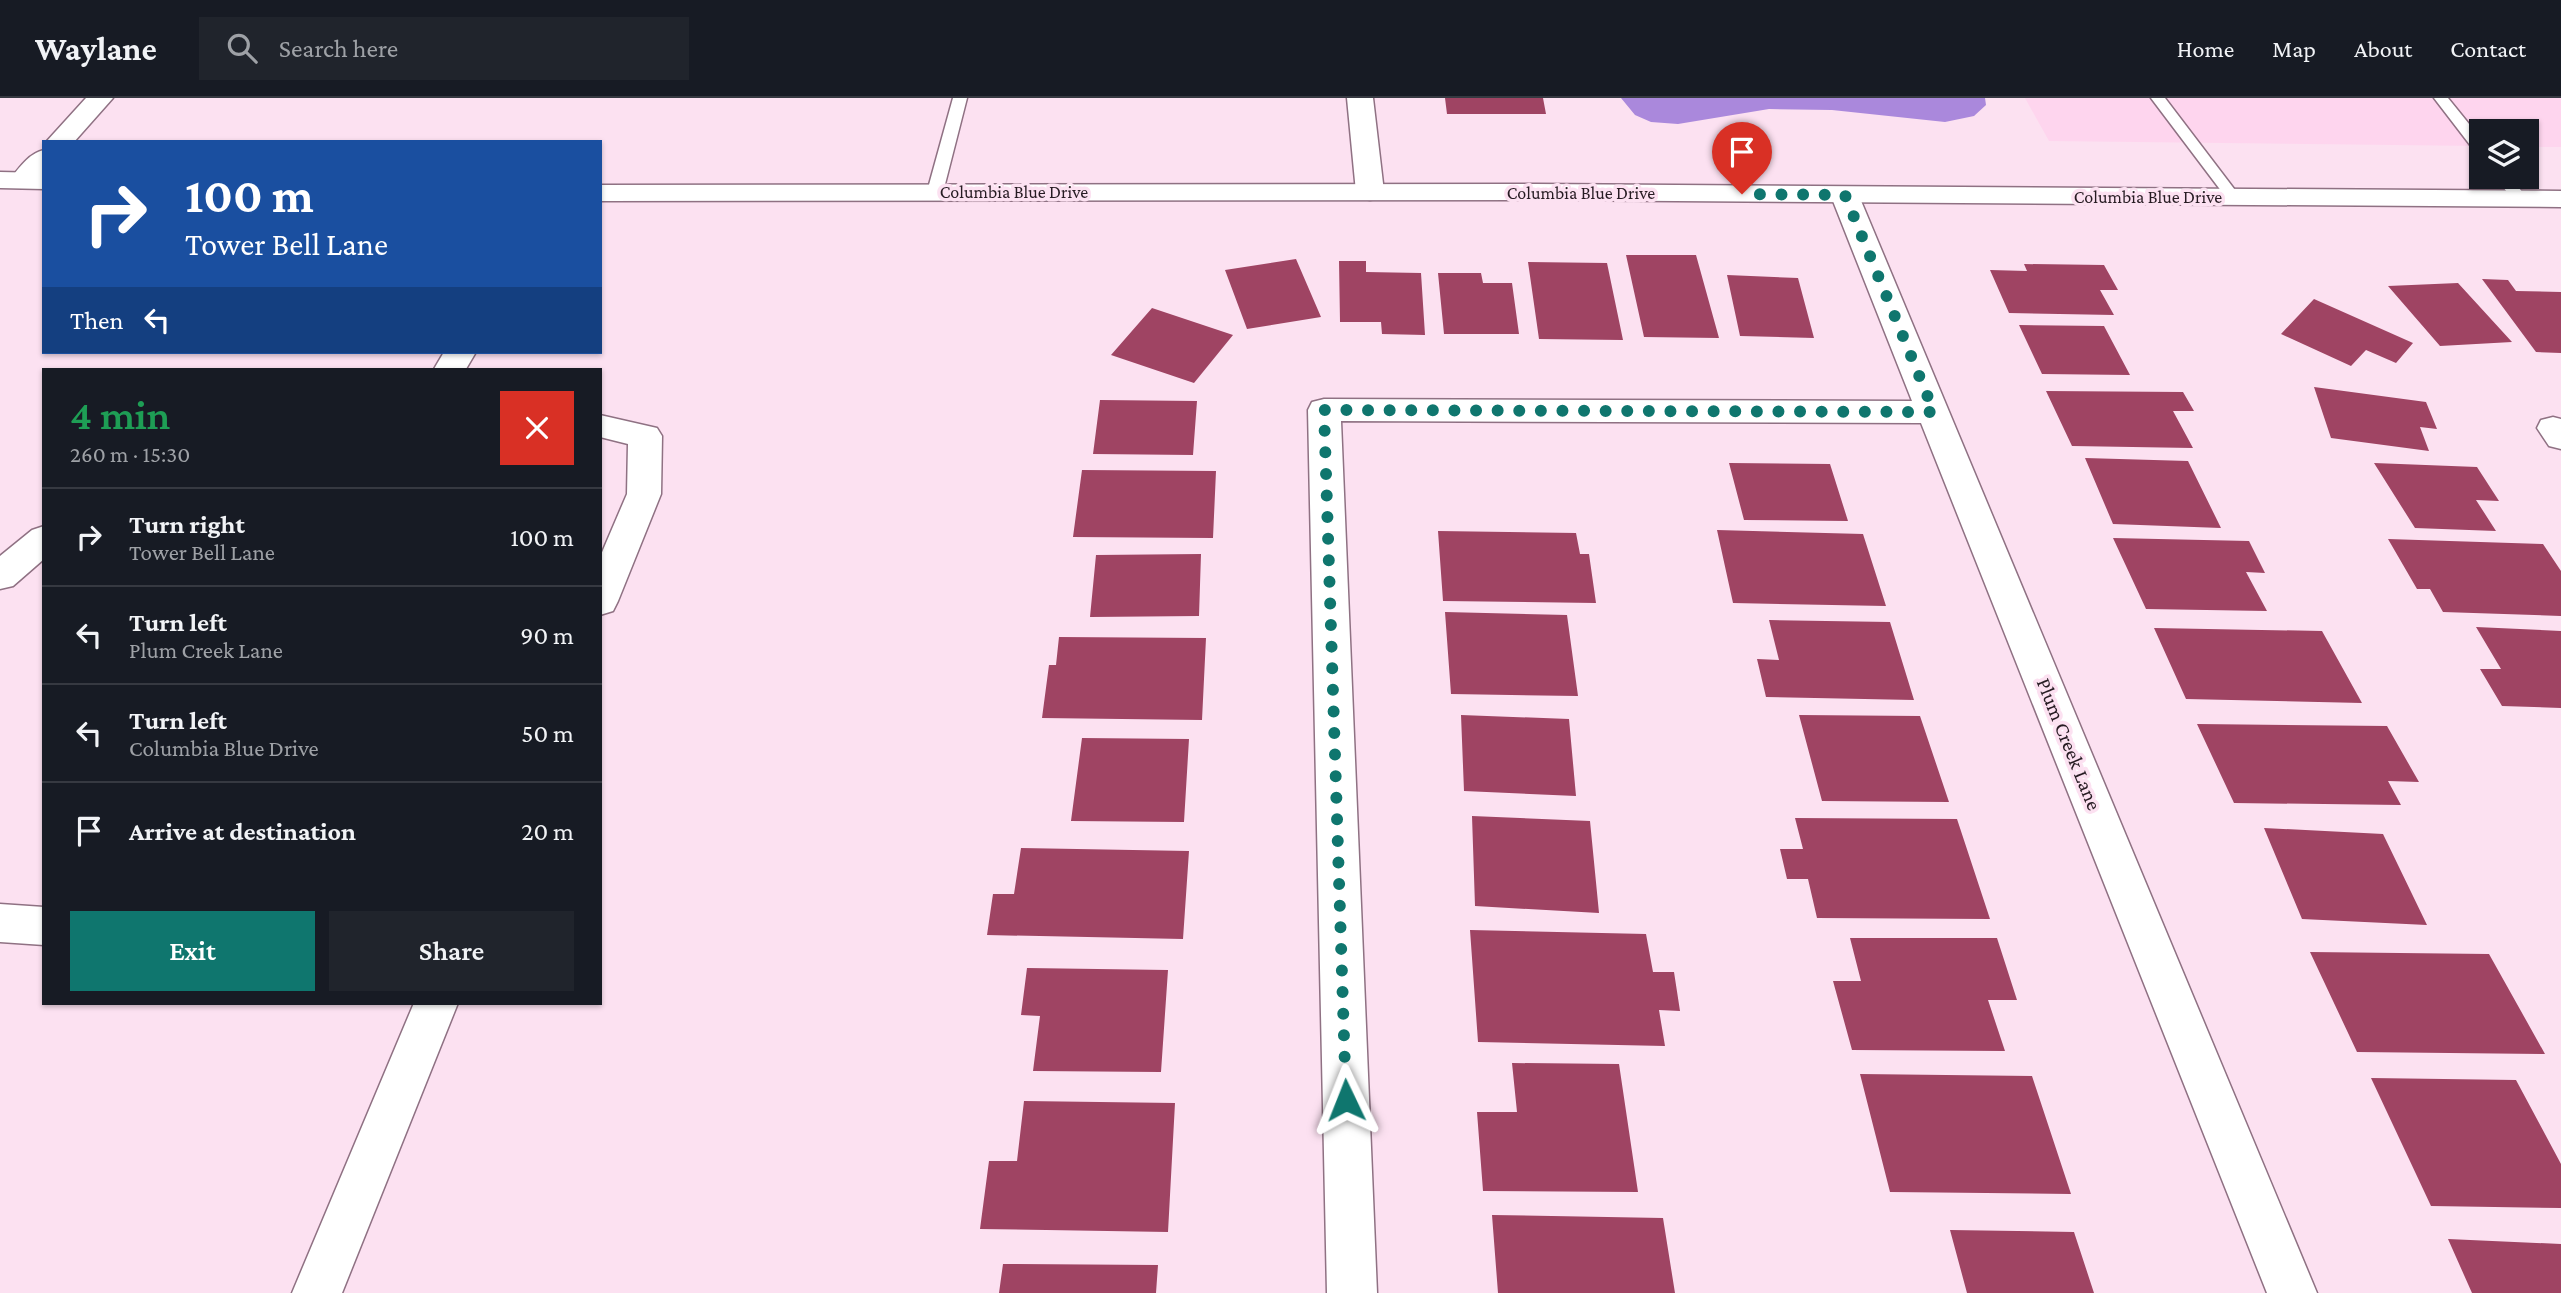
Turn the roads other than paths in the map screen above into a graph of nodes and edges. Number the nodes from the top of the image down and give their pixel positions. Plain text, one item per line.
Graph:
1 (100, 98) edge
2 (960, 98) edge
3 (1360, 98) edge
4 (2158, 98) edge
5 (2441, 98) edge
6 (2469, 134) edge
7 (61, 140) edge
8 (42, 160) edge
9 (22, 181) edge
10 (2512, 189) edge
11 (935, 192) junction
12 (1370, 192) junction
13 (602, 194) edge
14 (1845, 195) junction
15 (2233, 197) junction
16 (2520, 199) junction
17 (2561, 199) edge
18 (1934, 412) junction
19 (602, 425) edge
20 (42, 541) edge
21 (0, 576) edge
22 (602, 596) edge
23 (0, 923) edge
24 (42, 926) edge
25 (435, 1005) edge
26 (317, 1293) edge
27 (1352, 1293) edge
28 (2292, 1293) edge

1 - 7 street
2 - 11 lane
3 - 12 street
4 - 15 lane
5 - 6 lane
8 - 9 street
10 - 16 lane
11 - 12 street, Columbia Blue Drive
11 - 13 street, Columbia Blue Drive
12 - 14 street, Columbia Blue Drive
14 - 15 street, Columbia Blue Drive
14 - 18 street, Plum Creek Lane
15 - 16 street, Columbia Blue Drive
16 - 17 street, Columbia Blue Drive
18 - 27 street
18 - 28 street, Plum Creek Lane
19 - 22 street
20 - 21 street
23 - 24 street
25 - 26 street

